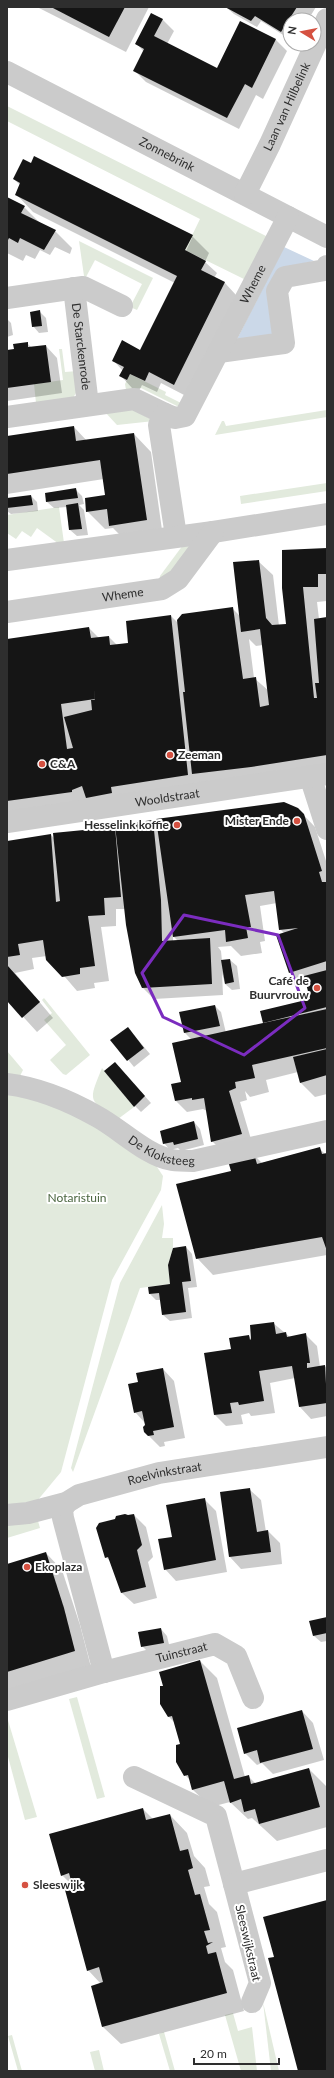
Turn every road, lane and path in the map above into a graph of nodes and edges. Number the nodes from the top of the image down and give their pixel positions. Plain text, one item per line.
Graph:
1 (327, 19) edge
2 (7, 72) edge
3 (245, 194) junction
4 (288, 217) junction
5 (327, 237) edge
6 (327, 266) edge
7 (74, 288) junction
8 (7, 298) edge
9 (122, 306) dead end
10 (219, 352) junction
11 (88, 405) junction
12 (158, 410) junction
13 (7, 417) edge
14 (327, 514) edge
15 (213, 532) junction
16 (176, 536) junction
17 (7, 560) edge
18 (7, 612) edge
19 (318, 775) edge
20 (7, 822) edge
21 (327, 829) edge
22 (7, 1084) edge
23 (327, 1131) edge
24 (327, 1447) edge
25 (66, 1503) junction
26 (7, 1515) edge
27 (104, 1672) junction
28 (253, 1698) dead end
29 (7, 1700) edge
30 (134, 1777) dead end
31 (327, 1860) edge
32 (234, 1884) junction
33 (252, 2002) dead end

1 - 3 street, Laan van Hilbelink
2 - 3 street, Zonnebrink
3 - 4 street, Zonnebrink
4 - 5 street, Zonnebrink
4 - 10 street, Wheme
6 - 10 street, Wheme
7 - 8 street, De Starckenrode
7 - 9 street, De Starckenrode
7 - 11 street, De Starckenrode
10 - 12 street, Wheme
11 - 12 street
11 - 13 street
12 - 16 street
14 - 15 street
15 - 16 street
15 - 18 street, Wheme
16 - 17 street
19 - 20 street, Wooldstraat
19 - 21 street
22 - 23 street, De Kloksteeg
24 - 25 street, Roelvinkstraat
25 - 26 street, Roelvinkstraat
25 - 27 street
27 - 28 street, Tuinstraat
27 - 29 street, Tuinstraat
30 - 32 street, Sleeswijkstraat
31 - 32 street
32 - 33 street, Sleeswijkstraat

